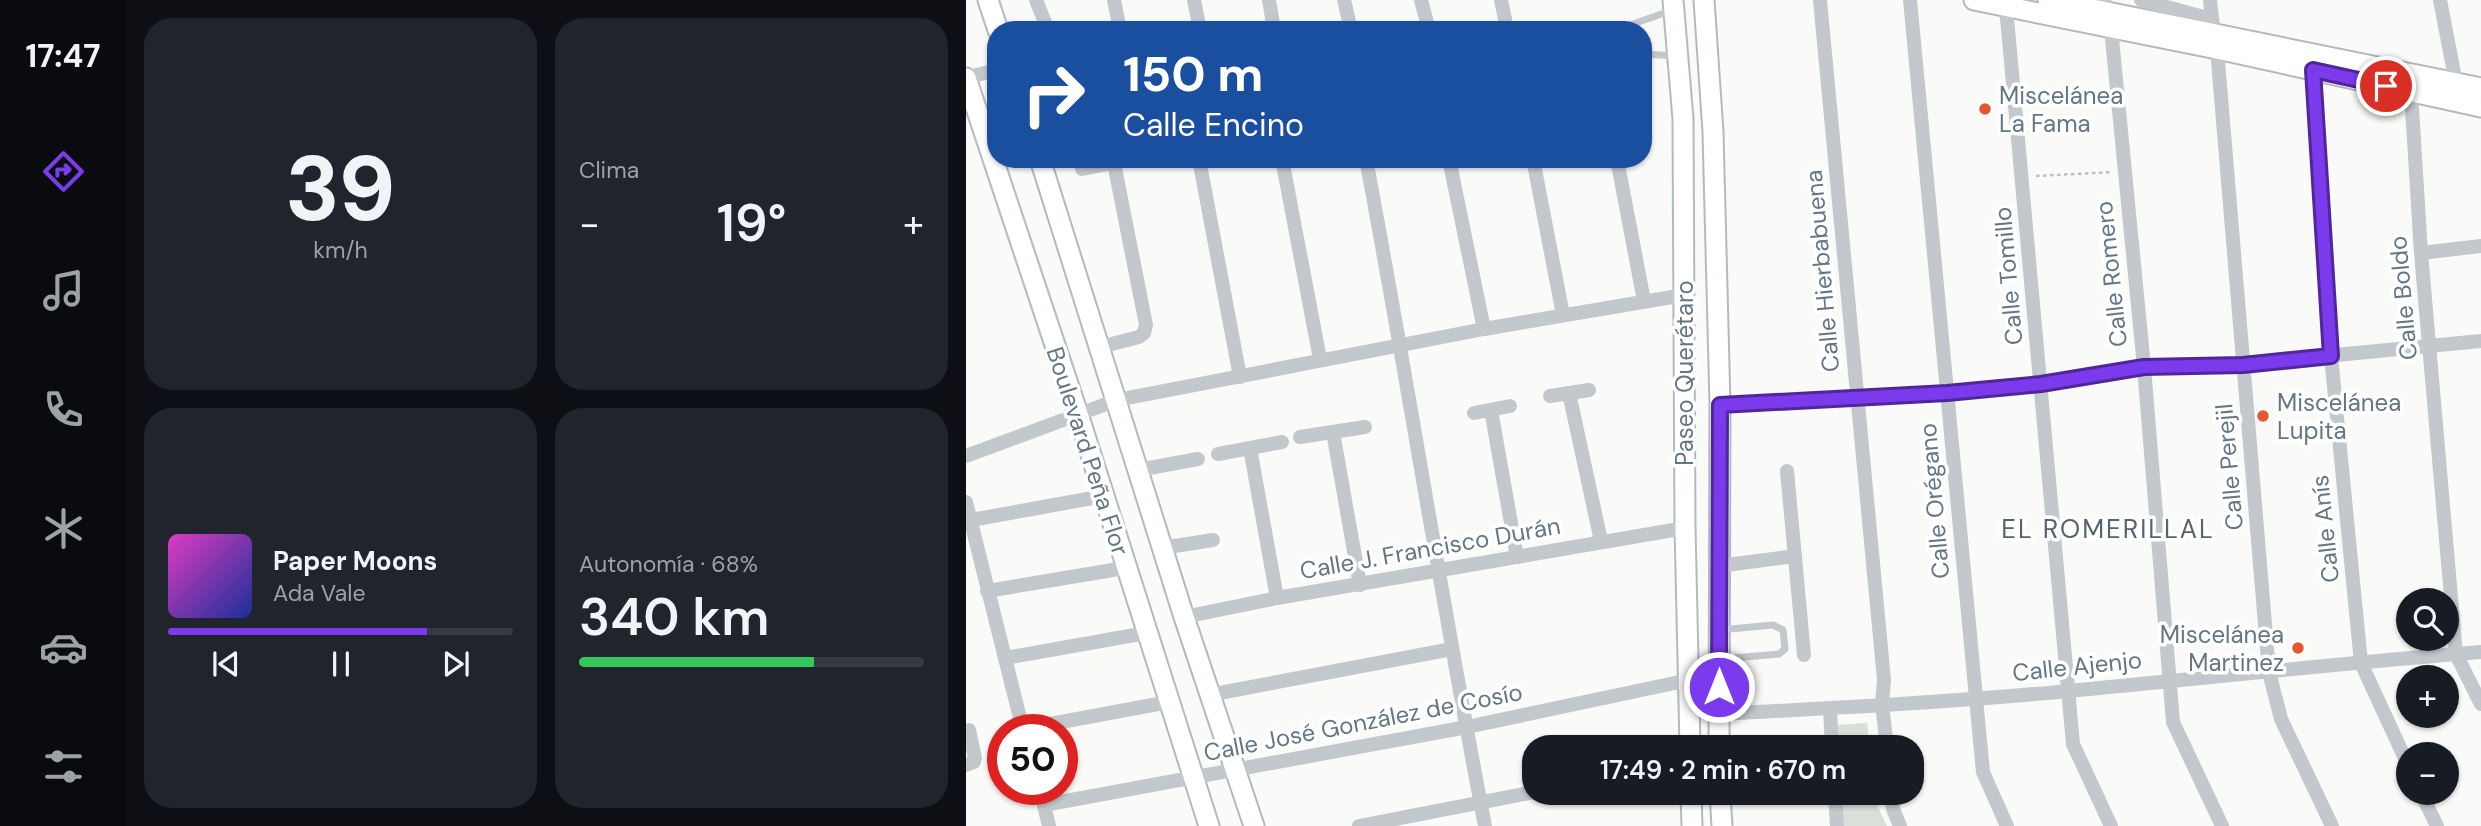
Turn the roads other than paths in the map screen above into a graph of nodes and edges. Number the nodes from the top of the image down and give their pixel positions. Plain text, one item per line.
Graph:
1 (988, 0) edge
2 (1036, 0) edge
3 (1114, 0) edge
4 (1194, 0) edge
5 (1269, 0) edge
6 (1344, 0) edge
7 (1421, 0) edge
8 (1501, 0) edge
9 (1704, 0) edge
10 (1820, 0) edge
11 (1910, 0) edge
12 (1974, 0) edge
13 (2048, 0) edge
14 (2140, 0) edge
15 (2210, 0) edge
16 (2440, 0) edge
17 (1674, 5) edge
18 (2006, 7) junction
19 (2108, 13) edge
20 (1505, 19) dead end
21 (995, 21) edge
22 (1044, 21) edge
23 (1118, 21) edge
24 (1198, 21) edge
25 (1272, 21) edge
26 (1349, 21) edge
27 (1427, 21) edge
28 (1637, 21) edge
29 (2214, 34) junction
30 (1652, 55) edge
31 (1678, 56) junction
32 (2313, 70) junction
33 (987, 72) edge
34 (966, 78) edge
35 (2481, 88) edge
36 (2411, 92) junction
37 (2455, 92) junction
38 (2481, 107) edge
39 (987, 141) edge
40 (996, 168) edge
41 (1043, 168) edge
42 (1091, 168) edge
43 (1115, 168) edge
44 (1201, 168) edge
45 (1284, 168) edge
46 (1368, 168) edge
47 (1451, 168) edge
48 (1535, 168) edge
49 (1619, 168) edge
50 (1082, 170) dead end
51 (2481, 246) edge
52 (2421, 253) junction
53 (1684, 295) junction
54 (1644, 301) junction
55 (1563, 315) junction
56 (1484, 328) junction
57 (2481, 341) edge
58 (1401, 346) junction
59 (2431, 346) junction
60 (1100, 347) junction
61 (2331, 356) junction
62 (1320, 359) junction
63 (2243, 365) junction
64 (2144, 367) junction
65 (1240, 377) junction
66 (2041, 384) junction
67 (1589, 390) dead end
68 (1569, 393) junction
69 (1947, 393) junction
70 (1550, 396) dead end
71 (1856, 397) junction
72 (1117, 400) junction
73 (1720, 405) junction
74 (1510, 406) dead end
75 (1491, 410) junction
76 (1474, 413) dead end
77 (1078, 414) junction
78 (1365, 427) dead end
79 (1333, 432) junction
80 (1300, 438) dead end
81 (1282, 442) dead end
82 (1250, 448) junction
83 (1218, 454) dead end
84 (966, 456) edge
85 (1198, 459) dead end
86 (1139, 470) junction
87 (1787, 471) dead end
88 (1104, 496) junction
89 (966, 502) edge
90 (971, 520) junction
91 (1685, 528) junction
92 (1213, 540) dead end
93 (1601, 541) junction
94 (1162, 548) junction
95 (1795, 556) junction
96 (1517, 557) junction
97 (1719, 566) junction
98 (1125, 568) junction
99 (1437, 572) junction
100 (1360, 585) junction
101 (987, 591) junction
102 (1277, 598) junction
103 (1184, 617) junction
104 (1719, 630) junction
105 (1146, 633) junction
106 (1452, 649) junction
107 (2481, 652) edge
108 (1804, 654) dead end
109 (2456, 654) junction
110 (1005, 658) junction
111 (1719, 659) junction
112 (2361, 663) junction
113 (2269, 672) junction
114 (1689, 680) junction
115 (2169, 680) junction
116 (2068, 691) junction
117 (1209, 695) junction
118 (1975, 698) junction
119 (1169, 702) junction
120 (1882, 704) junction
121 (2481, 704) edge
122 (1830, 709) junction
123 (1019, 714) edge
124 (1719, 714) junction
125 (1078, 719) edge
126 (967, 724) edge
127 (1467, 727) junction
128 (1690, 735) edge
129 (1719, 735) edge
130 (1831, 735) edge
131 (1886, 735) edge
132 (2397, 742) edge
133 (966, 765) edge
134 (1234, 769) junction
135 (1194, 777) junction
136 (1522, 795) edge
137 (1078, 799) edge
138 (1481, 803) junction
139 (1044, 805) edge
140 (1836, 805) edge
141 (1892, 805) edge
142 (2427, 805) edge
143 (1692, 820) edge
144 (1721, 820) edge
145 (1049, 826) edge
146 (1209, 826) edge
147 (1254, 826) edge
148 (1359, 826) edge
149 (1485, 826) edge
150 (1837, 826) edge
151 (1900, 826) edge
152 (2007, 826) edge
153 (2111, 826) edge
154 (2222, 826) edge
155 (2332, 826) edge
156 (2437, 826) edge

1 - 21 main road
2 - 22 street
3 - 23 street
4 - 24 street
5 - 25 street
6 - 26 street
7 - 27 street
8 - 20 street
9 - 73 main road, Paseo Querétaro
10 - 71 street, Calle Hierbabuena
11 - 69 street, Calle Orégano
12 - 18 main road
13 - 19 main road
14 - 29 street
15 - 29 street, Calle Perejil
16 - 37 street
17 - 28 lane
17 - 31 main road, Paseo Querétaro
18 - 19 main road
18 - 66 street, Calle Tomillo
19 - 29 main road
19 - 64 street, Calle Romero
29 - 32 main road
29 - 37 main road
29 - 63 street, Calle Perejil
30 - 31 lane
31 - 53 main road, Paseo Querétaro
32 - 36 main road
32 - 61 street, Calle Anís
33 - 34 street
34 - 39 main road, Boulevard Peña Flor
35 - 37 main road
36 - 37 main road
36 - 52 street, Calle Boldo
37 - 38 main road
40 - 77 main road, Boulevard Peña Flor
41 - 60 main road, Boulevard Peña Flor
42 - 50 street
43 - 60 street
44 - 65 street
45 - 62 street
46 - 58 street
47 - 56 street
48 - 55 street
49 - 54 street
51 - 52 street
52 - 59 street, Calle Boldo
53 - 54 street
53 - 91 main road, Paseo Querétaro
54 - 55 street
55 - 56 street
56 - 58 street
57 - 59 street
58 - 62 street
58 - 99 street
59 - 61 street
59 - 109 street, Calle Boldo
60 - 72 main road, Boulevard Peña Flor
61 - 63 street
61 - 112 street, Calle Anís
62 - 65 street
63 - 64 street
63 - 113 street, Calle Perejil
64 - 66 street
64 - 115 street, Calle Romero
65 - 72 street
66 - 69 street
66 - 116 street, Calle Tomillo
67 - 68 street
68 - 70 street
68 - 93 street
69 - 71 street
69 - 118 street, Calle Orégano
71 - 73 street
71 - 120 street, Calle Hierbabuena
72 - 77 street
72 - 86 main road, Boulevard Peña Flor
73 - 97 main road, Paseo Querétaro
74 - 75 street
75 - 76 street
75 - 96 street
77 - 84 street
77 - 88 main road, Boulevard Peña Flor
78 - 79 street
79 - 80 street
79 - 100 street
81 - 82 street
82 - 83 street
82 - 102 street
85 - 86 street
86 - 94 main road, Boulevard Peña Flor
87 - 95 street
88 - 90 street
88 - 98 main road, Boulevard Peña Flor
89 - 90 street
90 - 101 street
91 - 93 street, Calle J. Francisco Durán
91 - 114 main road, Paseo Querétaro
92 - 94 street
93 - 96 street, Calle J. Francisco Durán
94 - 103 main road, Boulevard Peña Flor
95 - 97 street
95 - 108 street
96 - 99 street, Calle J. Francisco Durán
97 - 104 main road, Paseo Querétaro
98 - 101 street
98 - 105 main road, Boulevard Peña Flor
99 - 100 street, Calle J. Francisco Durán
99 - 106 street
100 - 102 street, Calle J. Francisco Durán
101 - 110 street
102 - 103 street, Calle J. Francisco Durán
103 - 117 main road, Boulevard Peña Flor
104 - 111 main road, Paseo Querétaro
104 - 111 lane
105 - 110 street
105 - 119 main road, Boulevard Peña Flor
106 - 117 street
106 - 127 street
107 - 109 street, Calle Ajenjo
109 - 112 street, Calle Ajenjo
109 - 121 street, Calle Boldo
110 - 123 street
111 - 124 main road, Paseo Querétaro
112 - 113 street, Calle Ajenjo
112 - 132 street, Calle Anís
113 - 115 street, Calle Ajenjo
113 - 155 street, Calle Perejil
114 - 127 street, Calle José González de Cosío
114 - 128 main road, Paseo Querétaro
115 - 116 street, Calle Ajenjo
115 - 154 street, Calle Romero
116 - 118 street, Calle Ajenjo
116 - 153 street, Calle Tomillo
117 - 134 main road, Boulevard Peña Flor
118 - 120 street, Calle Ajenjo
118 - 152 street, Calle Orégano
119 - 125 street
119 - 135 main road, Boulevard Peña Flor
120 - 122 street, Calle Ajenjo
120 - 131 street, Calle Hierbabuena
122 - 124 street, Calle Ajenjo
122 - 130 street
124 - 129 main road, Paseo Querétaro
126 - 133 street
127 - 134 street, Calle José González de Cosío
127 - 138 street
134 - 135 street, Calle José González de Cosío
134 - 147 main road, Boulevard Peña Flor
135 - 137 street, Calle José González de Cosío
135 - 146 main road, Boulevard Peña Flor
136 - 138 street
138 - 148 street
138 - 149 street
139 - 145 street
140 - 150 street
141 - 151 street
142 - 156 street
143 - 144 main road

